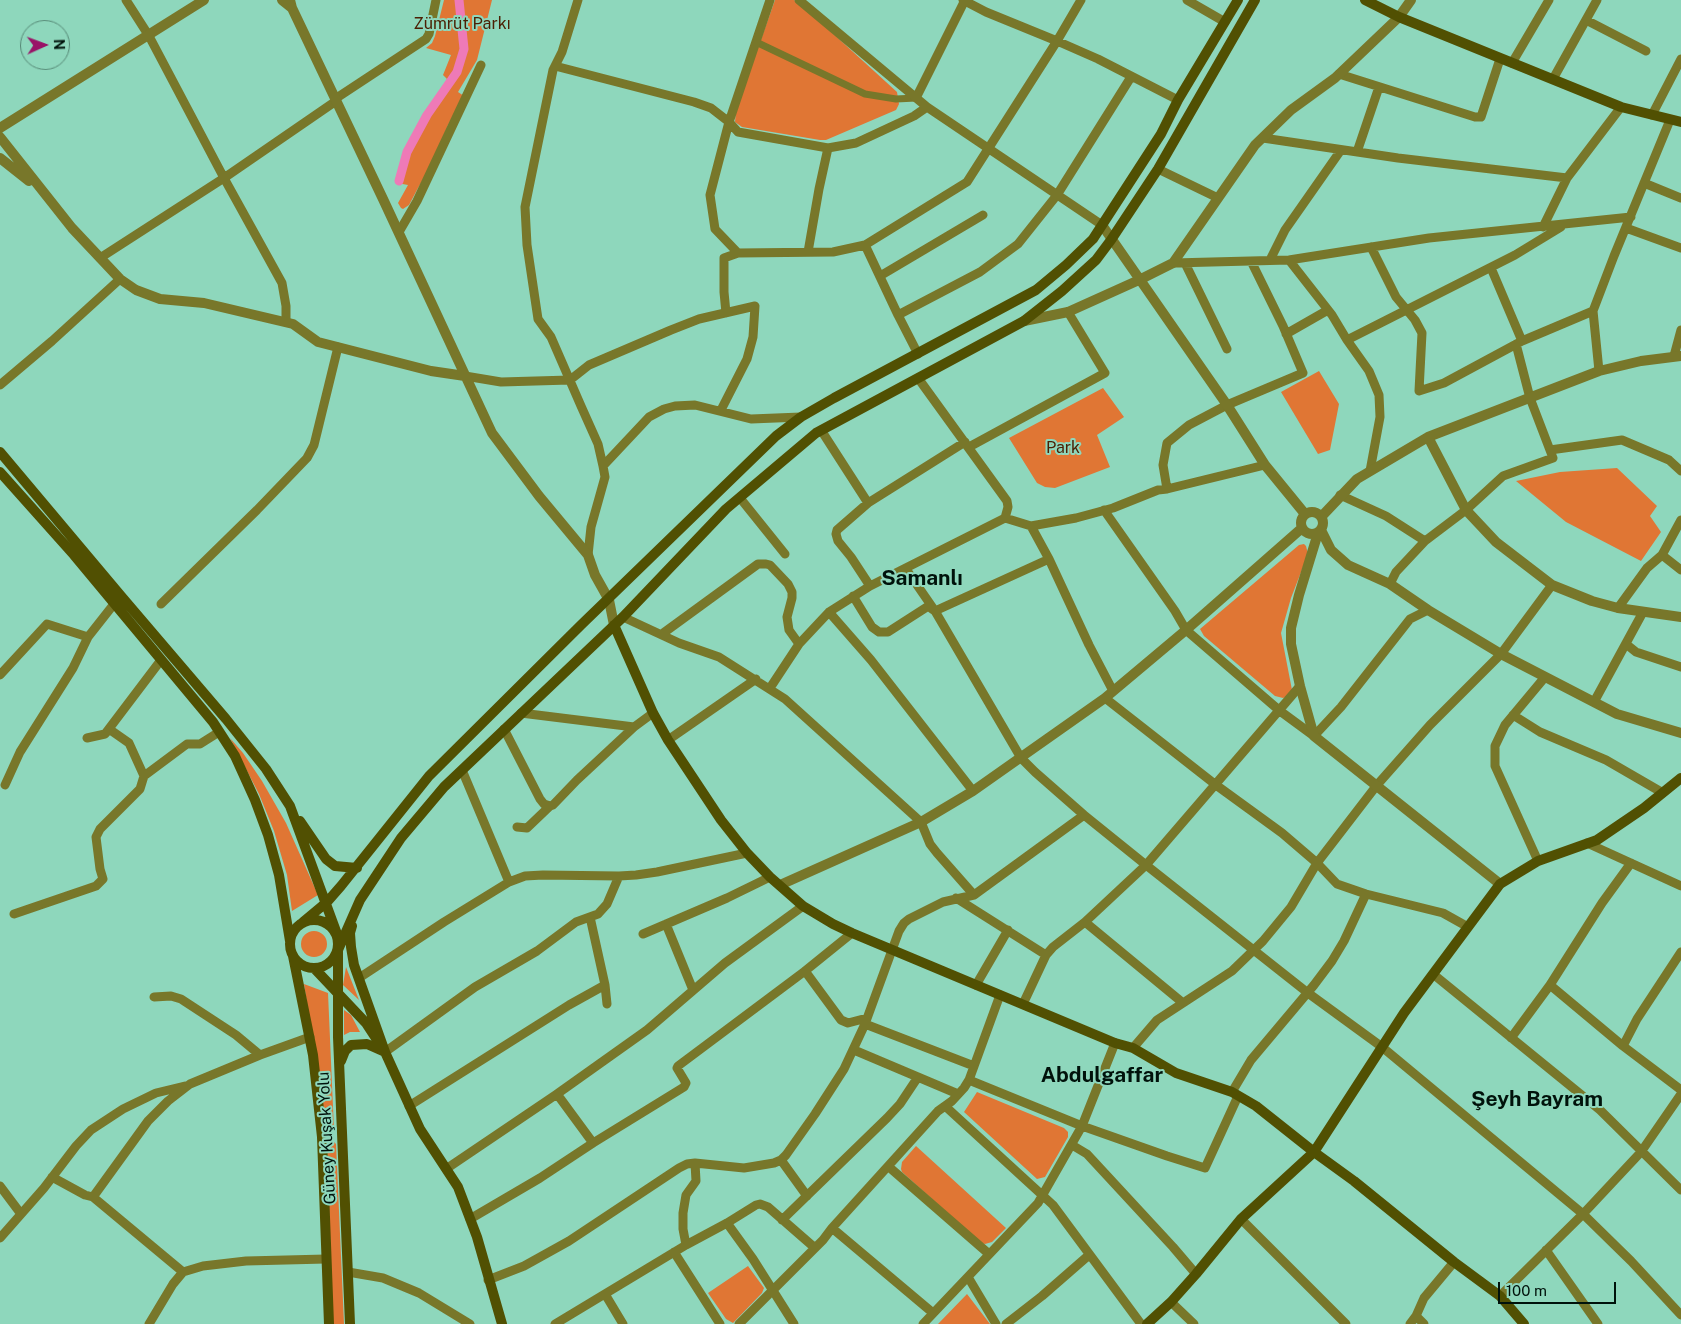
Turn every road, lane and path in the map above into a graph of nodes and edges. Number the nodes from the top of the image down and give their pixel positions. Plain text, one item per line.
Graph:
1 (126, 0) edge
2 (204, 0) edge
3 (282, 0) edge
4 (436, 0) edge
5 (578, 0) edge
6 (770, 0) edge
7 (800, 0) edge
8 (964, 0) edge
9 (1081, 0) edge
10 (1187, 0) edge
11 (1238, 0) edge
12 (1255, 0) edge
13 (1365, 0) edge
14 (1411, 0) edge
15 (1549, 0) edge
16 (1597, 0) edge
17 (291, 4) edge
18 (1398, 17) junction
19 (1586, 20) junction
20 (1225, 22) junction
21 (149, 36) junction
22 (1057, 40) junction
23 (756, 42) junction
24 (1646, 51) dead end
25 (1681, 58) edge
26 (1500, 59) junction
27 (1512, 63) junction
28 (481, 65) dead end
29 (555, 66) junction
30 (1338, 74) junction
31 (1131, 77) junction
32 (1553, 80) junction
33 (1379, 87) junction
34 (916, 98) junction
35 (336, 100) junction
36 (1178, 100) junction
37 (927, 107) junction
38 (1621, 107) junction
39 (1652, 115) junction
40 (1670, 120) junction
41 (729, 122) junction
42 (1681, 122) edge
43 (0, 128) edge
44 (0, 137) edge
45 (1263, 138) junction
46 (828, 148) junction
47 (988, 149) junction
48 (1340, 150) junction
49 (1357, 152) junction
50 (0, 158) edge
51 (1158, 169) junction
52 (224, 178) junction
53 (1567, 178) junction
54 (1644, 183) junction
55 (40, 189) junction
56 (1057, 195) junction
57 (1218, 198) junction
58 (1681, 198) edge
59 (983, 215) dead end
60 (1630, 217) junction
61 (1102, 225) junction
62 (1564, 225) junction
63 (1543, 227) junction
64 (1626, 228) junction
65 (399, 232) junction
66 (1111, 240) junction
67 (865, 245) junction
68 (1371, 247) junction
69 (1681, 248) edge
70 (808, 252) junction
71 (738, 253) junction
72 (100, 258) junction
73 (1270, 260) junction
74 (1289, 260) junction
75 (1251, 261) junction
76 (1172, 263) junction
77 (1185, 263) junction
78 (1490, 268) junction
79 (880, 276) junction
80 (120, 278) junction
81 (1139, 280) junction
82 (1328, 310) junction
83 (1406, 310) junction
84 (1593, 311) junction
85 (1068, 312) junction
86 (726, 313) junction
87 (898, 316) junction
88 (1024, 321) junction
89 (286, 322) junction
90 (1681, 330) edge
91 (1286, 334) junction
92 (1347, 340) junction
93 (1519, 343) junction
94 (338, 347) junction
95 (1227, 349) dead end
96 (918, 354) junction
97 (1677, 356) edge
98 (1599, 371) junction
99 (465, 376) junction
100 (918, 378) junction
101 (570, 380) junction
102 (0, 385) edge
103 (1530, 398) junction
104 (1226, 405) junction
105 (721, 410) junction
106 (801, 417) junction
107 (821, 430) junction
108 (1428, 436) junction
109 (967, 445) junction
110 (1550, 450) junction
111 (0, 452) edge
112 (1681, 458) edge
113 (1669, 460) junction
114 (1265, 465) junction
115 (603, 466) junction
116 (1370, 471) junction
117 (1681, 471) edge
118 (0, 472) edge
119 (1167, 489) junction
120 (1340, 496) junction
121 (740, 498) junction
122 (868, 502) junction
123 (1104, 510) junction
124 (1466, 510) junction
125 (1305, 514) junction
126 (1322, 516) junction
127 (1005, 518) junction
128 (1681, 520) edge
129 (1031, 526) junction
130 (1302, 528) junction
131 (1320, 531) junction
132 (1425, 541) junction
133 (785, 554) dead end
134 (588, 555) junction
135 (1662, 555) junction
136 (1049, 559) junction
137 (906, 569) junction
138 (1681, 570) edge
139 (1390, 584) junction
140 (1552, 585) junction
141 (870, 586) junction
142 (853, 596) junction
143 (609, 600) junction
144 (114, 604) junction
145 (161, 604) dead end
146 (932, 608) junction
147 (1618, 608) junction
148 (1428, 610) junction
149 (829, 612) junction
150 (1643, 612) junction
151 (623, 617) junction
152 (1681, 617) edge
153 (614, 625) junction
154 (1186, 630) junction
155 (662, 634) junction
156 (88, 637) junction
157 (799, 644) junction
158 (1626, 644) junction
159 (1501, 654) junction
160 (161, 660) junction
161 (1681, 667) edge
162 (0, 675) edge
163 (1545, 677) junction
164 (756, 679) junction
165 (1300, 686) junction
166 (770, 688) junction
167 (1109, 694) junction
168 (1594, 702) junction
169 (1280, 711) junction
170 (521, 713) junction
171 (653, 713) junction
172 (1513, 715) junction
173 (634, 727) junction
174 (109, 729) junction
175 (504, 729) junction
176 (219, 732) junction
177 (1681, 733) edge
178 (1314, 736) junction
179 (87, 738) dead end
180 (668, 740) junction
181 (1021, 758) junction
182 (462, 770) junction
183 (144, 776) junction
184 (1681, 778) edge
185 (5, 785) dead end
186 (1216, 785) junction
187 (1377, 785) junction
188 (973, 791) junction
189 (1663, 793) junction
190 (290, 806) junction
191 (550, 806) junction
192 (1084, 815) junction
193 (921, 822) junction
194 (517, 827) dead end
195 (1587, 843) junction
196 (747, 853) junction
197 (1538, 861) junction
198 (1317, 863) junction
199 (1631, 863) junction
200 (1146, 865) junction
201 (357, 868) junction
202 (619, 876) junction
203 (770, 877) junction
204 (510, 882) junction
205 (1500, 884) junction
206 (780, 885) junction
207 (1681, 886) edge
208 (1366, 894) junction
209 (974, 895) junction
210 (956, 898) junction
211 (360, 900) junction
212 (327, 902) junction
213 (803, 906) junction
214 (14, 914) dead end
215 (590, 917) junction
216 (303, 922) junction
217 (1085, 922) junction
218 (666, 924) junction
219 (1468, 927) junction
220 (1008, 930) junction
221 (852, 933) junction
222 (337, 934) junction
223 (643, 934) dead end
224 (290, 941) junction
225 (338, 950) junction
226 (893, 950) junction
227 (1254, 950) junction
228 (1681, 952) edge
229 (1046, 954) junction
230 (293, 956) junction
231 (314, 968) junction
232 (805, 971) junction
233 (1433, 974) junction
234 (359, 978) junction
235 (1550, 984) junction
236 (605, 985) junction
237 (976, 985) junction
238 (693, 990) junction
239 (338, 993) junction
240 (1308, 993) junction
241 (1000, 995) junction
242 (154, 997) dead end
243 (1183, 1002) junction
244 (607, 1004) dead end
245 (1023, 1004) junction
246 (866, 1021) junction
247 (310, 1037) junction
248 (1511, 1038) junction
249 (1115, 1043) junction
250 (1623, 1046) junction
251 (1382, 1047) junction
252 (1133, 1048) junction
253 (854, 1050) junction
254 (386, 1052) junction
255 (260, 1056) junction
256 (339, 1066) junction
257 (974, 1066) junction
258 (918, 1077) junction
259 (969, 1080) junction
260 (190, 1084) junction
261 (1681, 1090) edge
262 (557, 1094) junction
263 (958, 1094) junction
264 (1235, 1094) junction
265 (1681, 1094) edge
266 (409, 1106) junction
267 (945, 1106) junction
268 (1082, 1126) junction
269 (322, 1137) junction
270 (342, 1137) junction
271 (593, 1143) junction
272 (1072, 1145) junction
273 (1314, 1152) junction
274 (1641, 1152) junction
275 (781, 1160) junction
276 (694, 1163) junction
277 (888, 1167) junction
278 (446, 1169) junction
279 (52, 1177) junction
280 (0, 1186) edge
281 (1681, 1190) edge
282 (1043, 1195) junction
283 (807, 1196) junction
284 (93, 1197) junction
285 (21, 1214) junction
286 (1582, 1214) junction
287 (470, 1219) junction
288 (1241, 1219) junction
289 (782, 1220) junction
290 (727, 1223) junction
291 (832, 1228) junction
292 (0, 1238) edge
293 (686, 1245) junction
294 (815, 1248) junction
295 (1546, 1250) junction
296 (674, 1252) junction
297 (989, 1254) junction
298 (1089, 1255) junction
299 (326, 1259) junction
300 (1454, 1262) junction
301 (183, 1272) junction
302 (348, 1272) junction
303 (1196, 1274) junction
304 (968, 1276) junction
305 (488, 1280) junction
306 (773, 1290) junction
307 (604, 1294) junction
308 (1500, 1296) junction
309 (1171, 1302) junction
310 (933, 1313) junction
311 (1681, 1315) edge
312 (1416, 1316) junction
313 (149, 1324) edge
314 (329, 1324) edge
315 (350, 1324) edge
316 (470, 1324) edge
317 (502, 1324) edge
318 (555, 1324) edge
319 (622, 1324) edge
320 (720, 1324) edge
321 (739, 1324) edge
322 (794, 1324) edge
323 (923, 1324) edge
324 (996, 1324) edge
325 (1006, 1324) edge
326 (1141, 1324) edge
327 (1147, 1324) edge
328 (1194, 1324) edge
329 (1346, 1324) edge
330 (1410, 1324) edge
331 (1424, 1324) edge
332 (1524, 1324) edge
333 (1598, 1324) edge

1 - 21 street
2 - 21 street
3 - 17 street
4 - 35 street
5 - 29 street
6 - 23 street
7 - 34 street
8 - 22 street
8 - 34 street
9 - 22 street
10 - 20 street
11 - 20 main road
12 - 51 main road
13 - 18 main road
14 - 18 street
15 - 27 street
16 - 19 street
17 - 35 street
18 - 26 main road
18 - 30 street
19 - 24 street
19 - 32 street
20 - 36 main road
21 - 43 street
21 - 52 street
22 - 31 street
22 - 47 street
23 - 34 street
23 - 41 street
25 - 39 street
26 - 27 main road
26 - 33 street
27 - 32 main road
28 - 65 street
29 - 41 street
29 - 101 street
30 - 33 street
30 - 45 street
31 - 36 street
31 - 56 street
32 - 38 main road
33 - 49 street
34 - 37 street
35 - 52 street
35 - 65 street
36 - 61 main road
37 - 46 street
37 - 47 street
38 - 39 main road
38 - 53 street
39 - 40 main road
40 - 42 main road
40 - 54 street
41 - 46 street
41 - 71 street
44 - 55 street
45 - 48 street
45 - 57 street
46 - 70 street
47 - 56 street
47 - 67 street
48 - 49 street
48 - 73 street
49 - 53 street
50 - 55 street
51 - 57 street
51 - 66 main road
52 - 72 street
52 - 89 street
53 - 63 street
54 - 58 street
54 - 60 street
55 - 72 street
56 - 61 street
56 - 87 street
57 - 76 street
59 - 79 street
60 - 62 street
60 - 64 street
61 - 66 street
61 - 96 main road
62 - 63 street
62 - 78 street
63 - 68 street
64 - 69 street
64 - 84 street
65 - 99 street
66 - 81 street
66 - 88 main road
67 - 70 street
67 - 79 street
68 - 74 street
68 - 83 street
70 - 71 street
71 - 86 street
72 - 80 street
73 - 74 street
73 - 75 street
74 - 82 street
75 - 77 street
75 - 91 street
76 - 77 street
76 - 81 street
77 - 95 street
78 - 83 street
78 - 93 street
79 - 87 street
80 - 89 street
80 - 102 street
81 - 85 street
81 - 104 street
82 - 91 street
82 - 92 street
83 - 92 street
83 - 93 street
84 - 93 street
84 - 98 street
85 - 88 street
85 - 109 street
86 - 101 street
86 - 105 street
87 - 96 street
88 - 100 main road
89 - 94 street
90 - 97 street
91 - 104 street
92 - 116 street
93 - 103 street
94 - 99 street
94 - 145 street
96 - 106 main road
97 - 98 street
98 - 103 street
99 - 101 street
99 - 134 street
100 - 107 main road
100 - 109 street
101 - 115 street
103 - 108 street
103 - 110 street
104 - 114 street
104 - 119 street
105 - 106 street
105 - 115 street
106 - 143 main road
107 - 121 main road
107 - 122 street
108 - 116 street
108 - 124 street
109 - 122 street
109 - 127 street
110 - 113 street
110 - 124 street
111 - 190 main road
112 - 113 street
113 - 117 street
114 - 119 street
114 - 125 street
115 - 134 street
116 - 120 street
118 - 144 main road
119 - 123 street
120 - 126 street
120 - 132 street
121 - 133 street
121 - 151 main road
122 - 141 street
123 - 129 street
123 - 154 street
124 - 132 street
124 - 140 street
125 - 126 street
125 - 130 street
126 - 131 street
127 - 129 street
127 - 137 street
128 - 135 street
129 - 136 street
130 - 131 street
130 - 154 street
131 - 139 street
131 - 165 street
132 - 139 street
134 - 143 street
135 - 138 street
135 - 147 street
136 - 146 street
136 - 167 street
137 - 141 street
137 - 146 street
139 - 148 street
140 - 147 street
140 - 159 street
141 - 142 street
142 - 146 street
142 - 149 street
143 - 153 street
143 - 201 main road
144 - 156 street
144 - 160 main road
146 - 181 street
147 - 150 street
148 - 159 street
148 - 178 street
149 - 157 street
149 - 188 street
150 - 152 street
150 - 158 street
151 - 153 main road
151 - 155 street
153 - 170 main road
153 - 171 main road
154 - 167 street
154 - 169 street
155 - 157 street
155 - 164 street
156 - 162 street
156 - 185 street
157 - 166 street
158 - 161 street
158 - 168 street
159 - 163 street
159 - 187 street
160 - 174 street
160 - 176 main road
163 - 168 street
163 - 172 street
164 - 166 street
164 - 180 street
165 - 169 street
165 - 178 street
166 - 193 street
167 - 181 street
167 - 186 street
168 - 177 street
169 - 178 street
169 - 186 street
170 - 173 street
170 - 175 main road
171 - 173 street
171 - 180 main road
172 - 189 street
172 - 197 street
173 - 191 street
174 - 179 street
174 - 183 street
175 - 182 main road
175 - 191 street
176 - 183 street
176 - 224 main road
178 - 187 street
180 - 196 main road
181 - 188 street
181 - 192 street
182 - 204 street
182 - 211 main road
183 - 214 street
184 - 189 main road
186 - 198 street
186 - 200 street
187 - 198 street
187 - 205 street
188 - 193 street
189 - 195 main road
190 - 201 main road
190 - 212 main road
191 - 194 street
192 - 200 street
192 - 209 street
193 - 206 street
193 - 209 street
195 - 197 main road
195 - 199 street
196 - 202 street
196 - 203 main road
197 - 205 main road
198 - 208 street
198 - 227 street
199 - 207 street
199 - 235 street
200 - 217 street
200 - 227 street
201 - 212 main road
202 - 204 street
202 - 215 street
203 - 206 main road
203 - 218 street
204 - 234 street
205 - 219 main road
206 - 213 main road
208 - 219 street
208 - 240 street
209 - 210 street
210 - 220 street
210 - 226 street
211 - 225 main road
211 - 234 main road
212 - 216 main road
212 - 222 main road
213 - 221 main road
213 - 238 street
215 - 236 street
215 - 254 street
216 - 222 main road
216 - 224 main road
217 - 229 street
217 - 243 street
218 - 223 street
218 - 238 street
219 - 233 main road
220 - 229 street
220 - 237 street
221 - 226 main road
221 - 232 street
222 - 225 main road
224 - 230 main road
225 - 231 main road
225 - 239 main road, Güney Kuşak Yolu
226 - 237 main road
226 - 246 street
227 - 240 street
227 - 243 street
228 - 250 street
229 - 245 street
230 - 231 main road
230 - 247 main road, Güney Kuşak Yolu
231 - 239 main road
232 - 246 street
232 - 271 street
233 - 248 street
233 - 251 main road
234 - 254 main road
235 - 248 street
235 - 250 street
236 - 244 street
236 - 266 street
237 - 241 main road
238 - 262 street
239 - 254 main road
239 - 256 main road, Güney Kuşak Yolu
240 - 251 street
240 - 264 street
241 - 245 main road
241 - 257 street
242 - 255 street
243 - 252 street
245 - 249 main road
246 - 253 street
246 - 257 street
247 - 255 street
247 - 269 main road, Güney Kuşak Yolu
248 - 274 street
249 - 252 main road
249 - 268 street
250 - 261 street
251 - 273 main road
251 - 286 street
252 - 264 main road
253 - 258 street
253 - 275 street
254 - 256 main road
254 - 266 main road
255 - 260 street
256 - 270 main road, Güney Kuşak Yolu
257 - 259 street
258 - 263 street
258 - 283 street
259 - 263 street
259 - 268 street
260 - 279 street
260 - 284 street
262 - 271 street
262 - 278 street
263 - 267 street
264 - 268 street
264 - 273 main road
265 - 274 street
266 - 278 main road
267 - 277 street
267 - 282 street
268 - 272 street
269 - 270 main road
269 - 299 main road, Güney Kuşak Yolu
270 - 302 main road, Güney Kuşak Yolu
271 - 287 street
272 - 282 street
272 - 303 street
273 - 288 main road
273 - 300 main road
274 - 281 street
274 - 286 street
275 - 276 street
275 - 283 street
276 - 293 street
276 - 305 street
277 - 291 street
277 - 297 street
278 - 287 main road
279 - 284 street
279 - 285 street
280 - 285 street
282 - 297 street
282 - 298 street
283 - 289 street
284 - 301 street
285 - 292 street
286 - 295 street
286 - 311 street
287 - 305 main road
288 - 303 main road
288 - 329 street
289 - 290 street
289 - 294 street
290 - 293 street
290 - 306 street
291 - 294 street
291 - 310 street
293 - 296 street
294 - 306 street
295 - 308 street
295 - 333 street
296 - 307 street
296 - 320 street
297 - 304 street
298 - 325 street
298 - 326 street
299 - 301 street
299 - 314 main road, Güney Kuşak Yolu
300 - 308 main road
300 - 312 street
301 - 313 street
302 - 315 main road, Güney Kuşak Yolu
302 - 316 street
303 - 309 main road
304 - 310 street
304 - 324 street
305 - 317 main road
306 - 321 street
306 - 322 street
307 - 318 street
307 - 319 street
308 - 332 main road
309 - 327 main road
309 - 328 street
310 - 323 street
312 - 330 street
312 - 331 street

